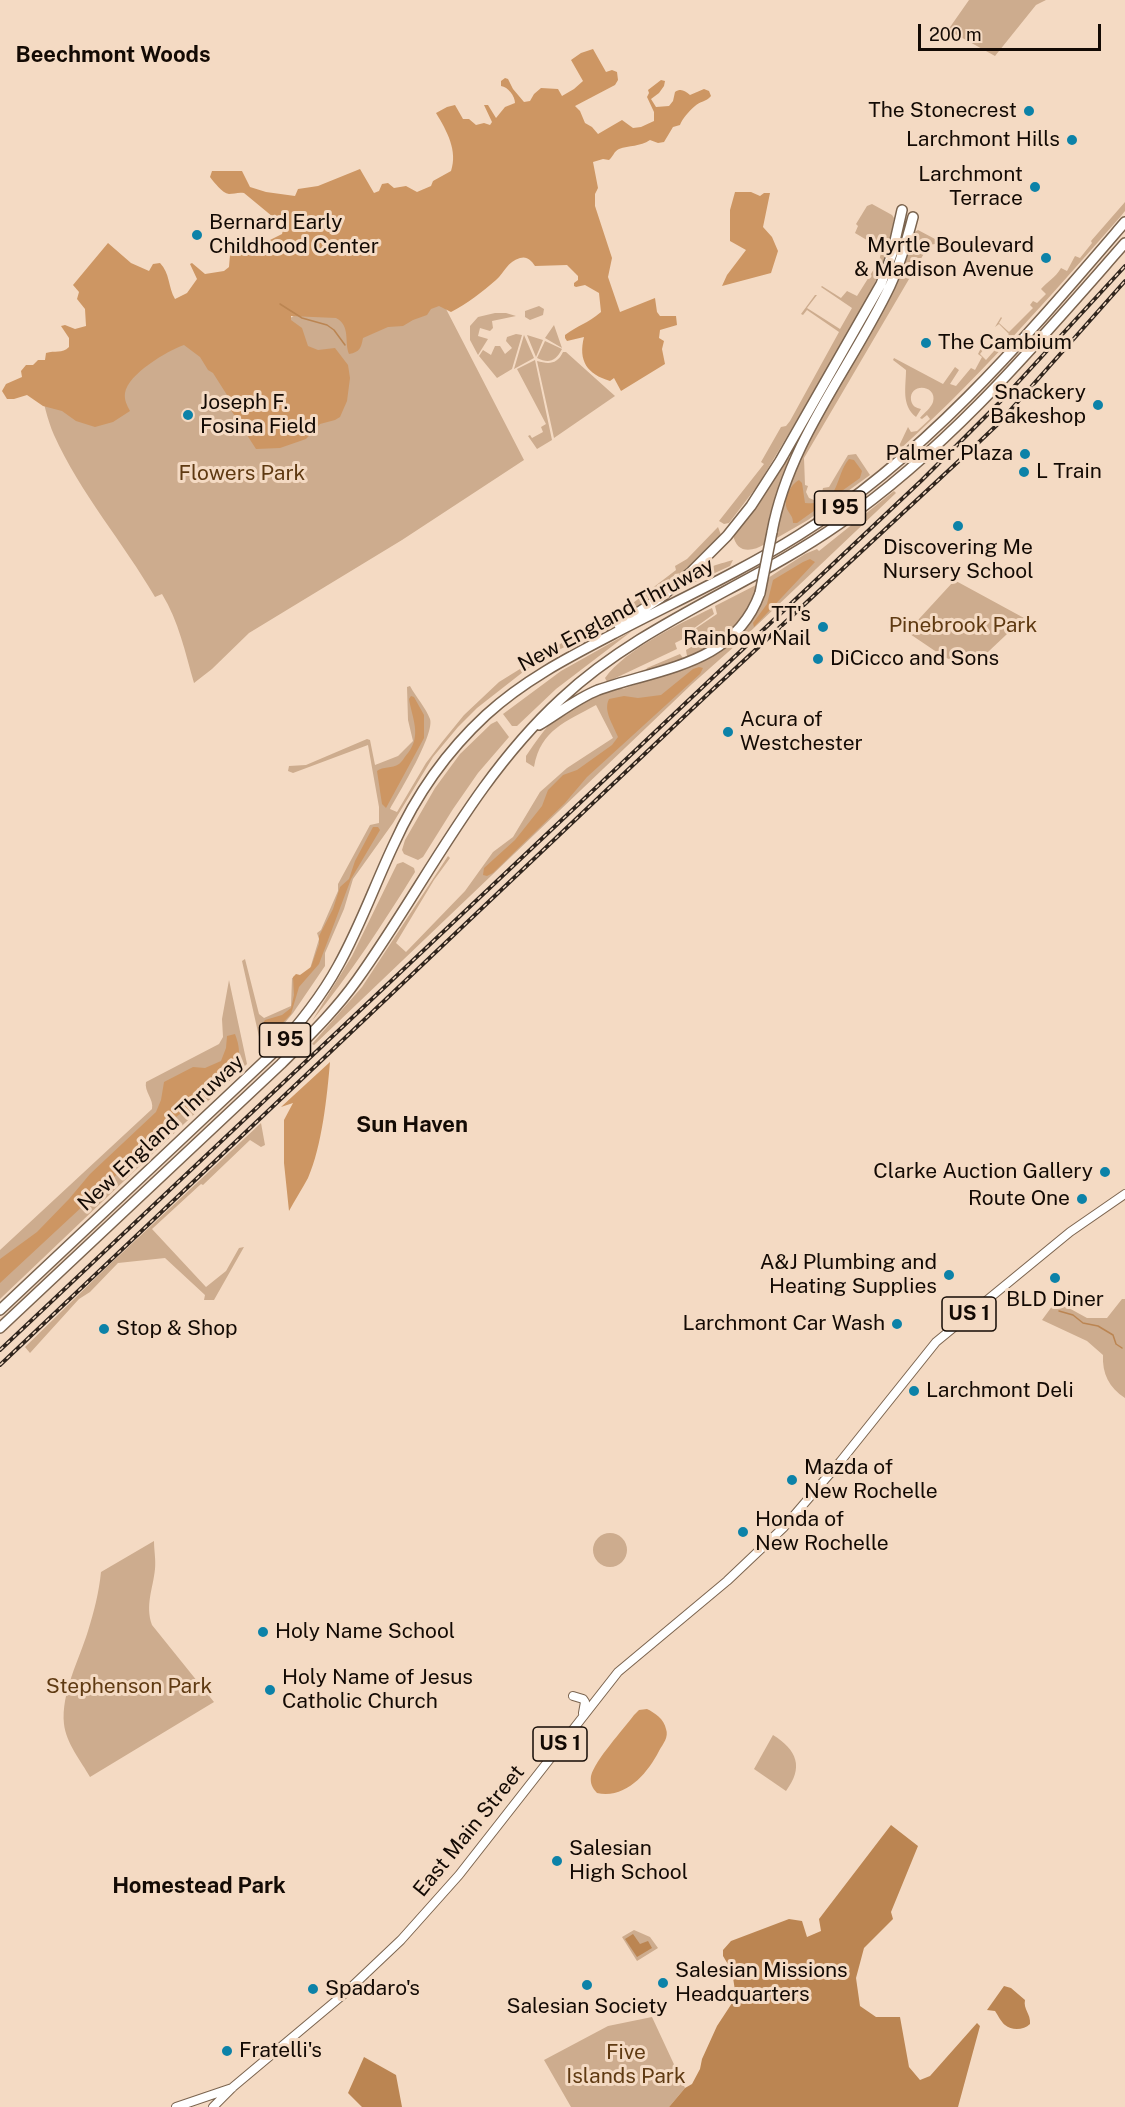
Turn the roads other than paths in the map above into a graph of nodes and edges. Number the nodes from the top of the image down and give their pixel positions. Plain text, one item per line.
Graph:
1 (902, 210) dead end
2 (913, 217) dead end
3 (1125, 222) edge
4 (1125, 243) edge
5 (554, 665) junction
6 (527, 732) junction
7 (1125, 1194) edge
8 (0, 1310) edge
9 (0, 1328) edge
10 (573, 1696) dead end
11 (581, 1718) junction
12 (233, 2087) junction
13 (176, 2107) edge
14 (213, 2107) edge

1 - 5 highway
2 - 6 highway, bridge
3 - 5 highway, New England Thruway / I 95
4 - 6 highway, New England Thruway / I 95
5 - 8 highway, New England Thruway / I 95
6 - 9 highway, New England Thruway / I 95
7 - 11 main road, East Main Street / US 1
10 - 11 main road
11 - 12 main road, East Main Street / US 1
12 - 13 main road, US 1
12 - 14 main road, East Main Street / US 1

